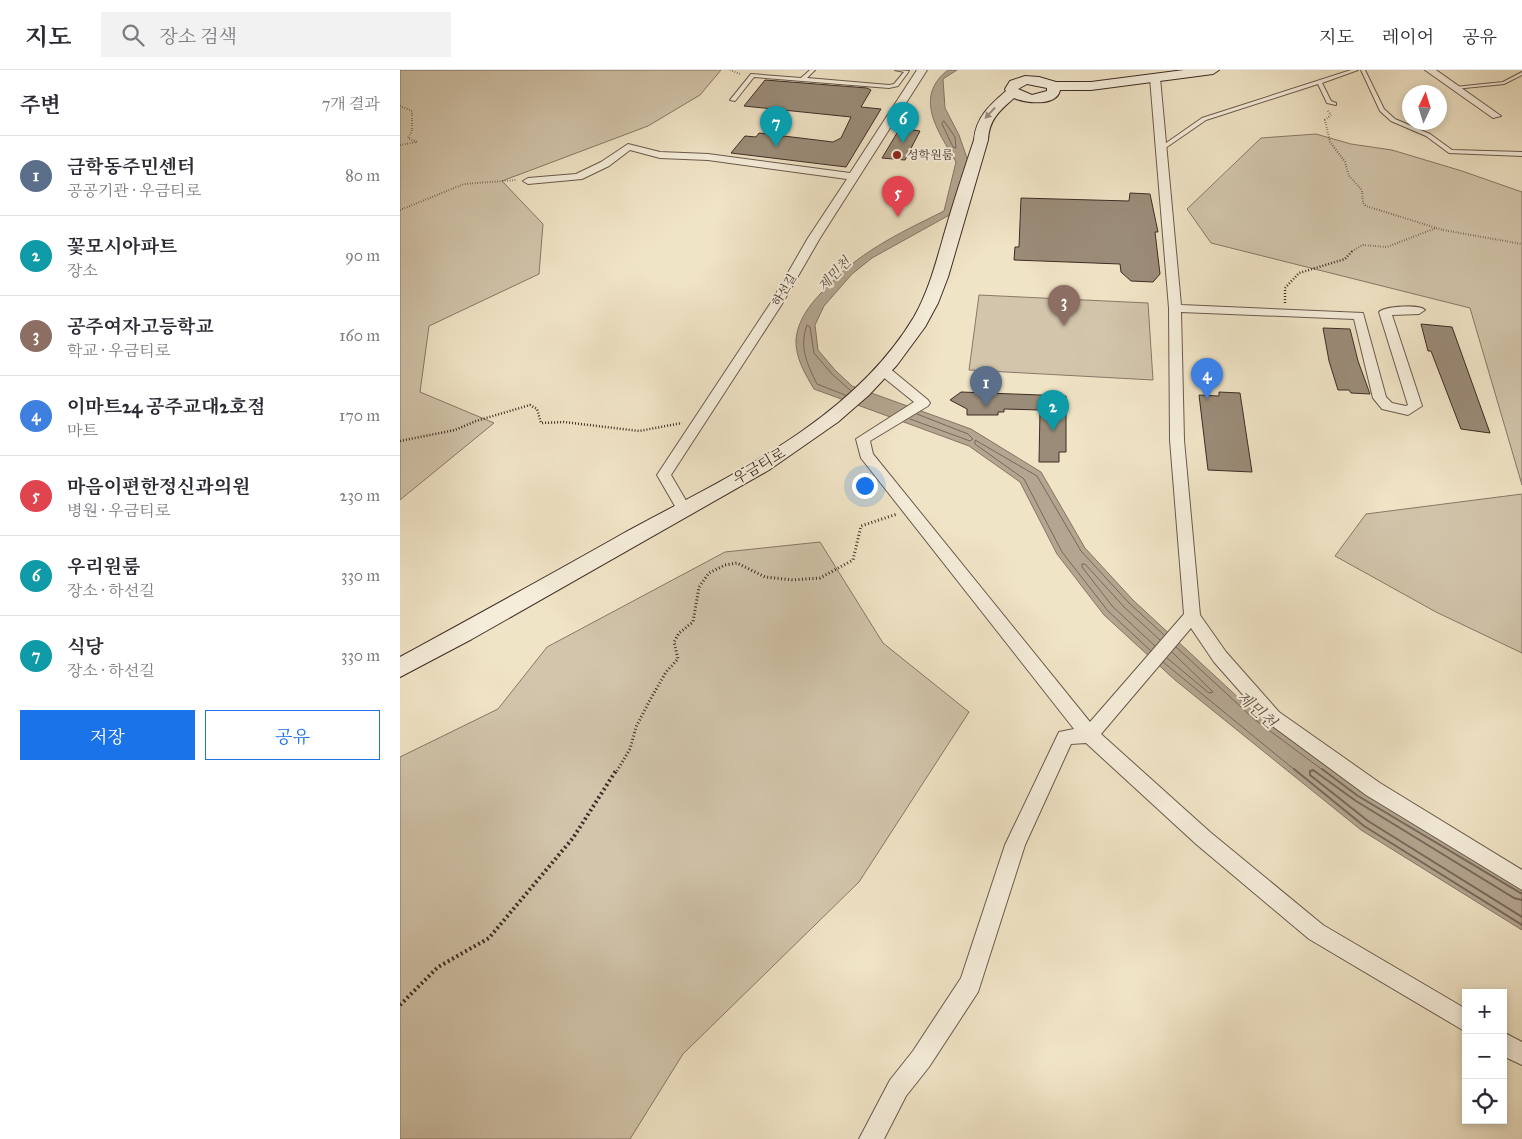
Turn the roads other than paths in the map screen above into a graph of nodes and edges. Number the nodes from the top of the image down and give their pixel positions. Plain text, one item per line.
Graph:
1 (813, 70) edge
2 (897, 70) edge
3 (1207, 70) edge
4 (1356, 70) edge
5 (1364, 70) edge
6 (1430, 70) edge
7 (916, 71) edge
8 (1522, 73) edge
9 (1037, 75) edge
10 (1155, 78) junction
11 (803, 79) junction
12 (1019, 81) edge
13 (1319, 82) junction
14 (1455, 88) junction
15 (1045, 94) junction
16 (733, 100) dead end
17 (1331, 103) road end
18 (1496, 116) dead end
19 (981, 140) junction
20 (1162, 148) junction
21 (1522, 154) edge
22 (853, 177) junction
23 (528, 181) road end
24 (1175, 308) junction
25 (1419, 310) dead end
26 (883, 370) junction
27 (923, 403) joint
28 (882, 427) joint
29 (684, 509) junction
30 (1192, 616) junction
31 (400, 668) edge
32 (1090, 735) junction
33 (1522, 880) edge
34 (1462, 1019) edge
35 (1507, 1045) edge
36 (1522, 1054) edge
37 (871, 1139) edge

1 - 11 lane
2 - 7 lane
3 - 10 main road, 우금티로
4 - 13 lane
5 - 21 lane
6 - 14 street
7 - 11 lane
7 - 22 street, 하선길
8 - 14 lane
9 - 12 main road
9 - 15 main road
10 - 15 main road, 우금티로
10 - 20 street
11 - 16 lane
12 - 15 main road
12 -> 19 main road, 우금티로
13 - 17 lane
13 - 20 lane
14 - 18 street
15 - 19 main road, 우금티로
19 - 26 main road, 우금티로
20 - 24 street
22 - 23 street
22 - 29 street, 하선길
24 - 25 street
24 - 30 street
26 - 27 street
26 - 29 main road, 우금티로
27 - 28 street
28 - 32 street
29 - 31 main road, 우금티로
30 - 32 street
30 - 33 street
32 - 34 street
32 - 37 street
35 - 36 street

